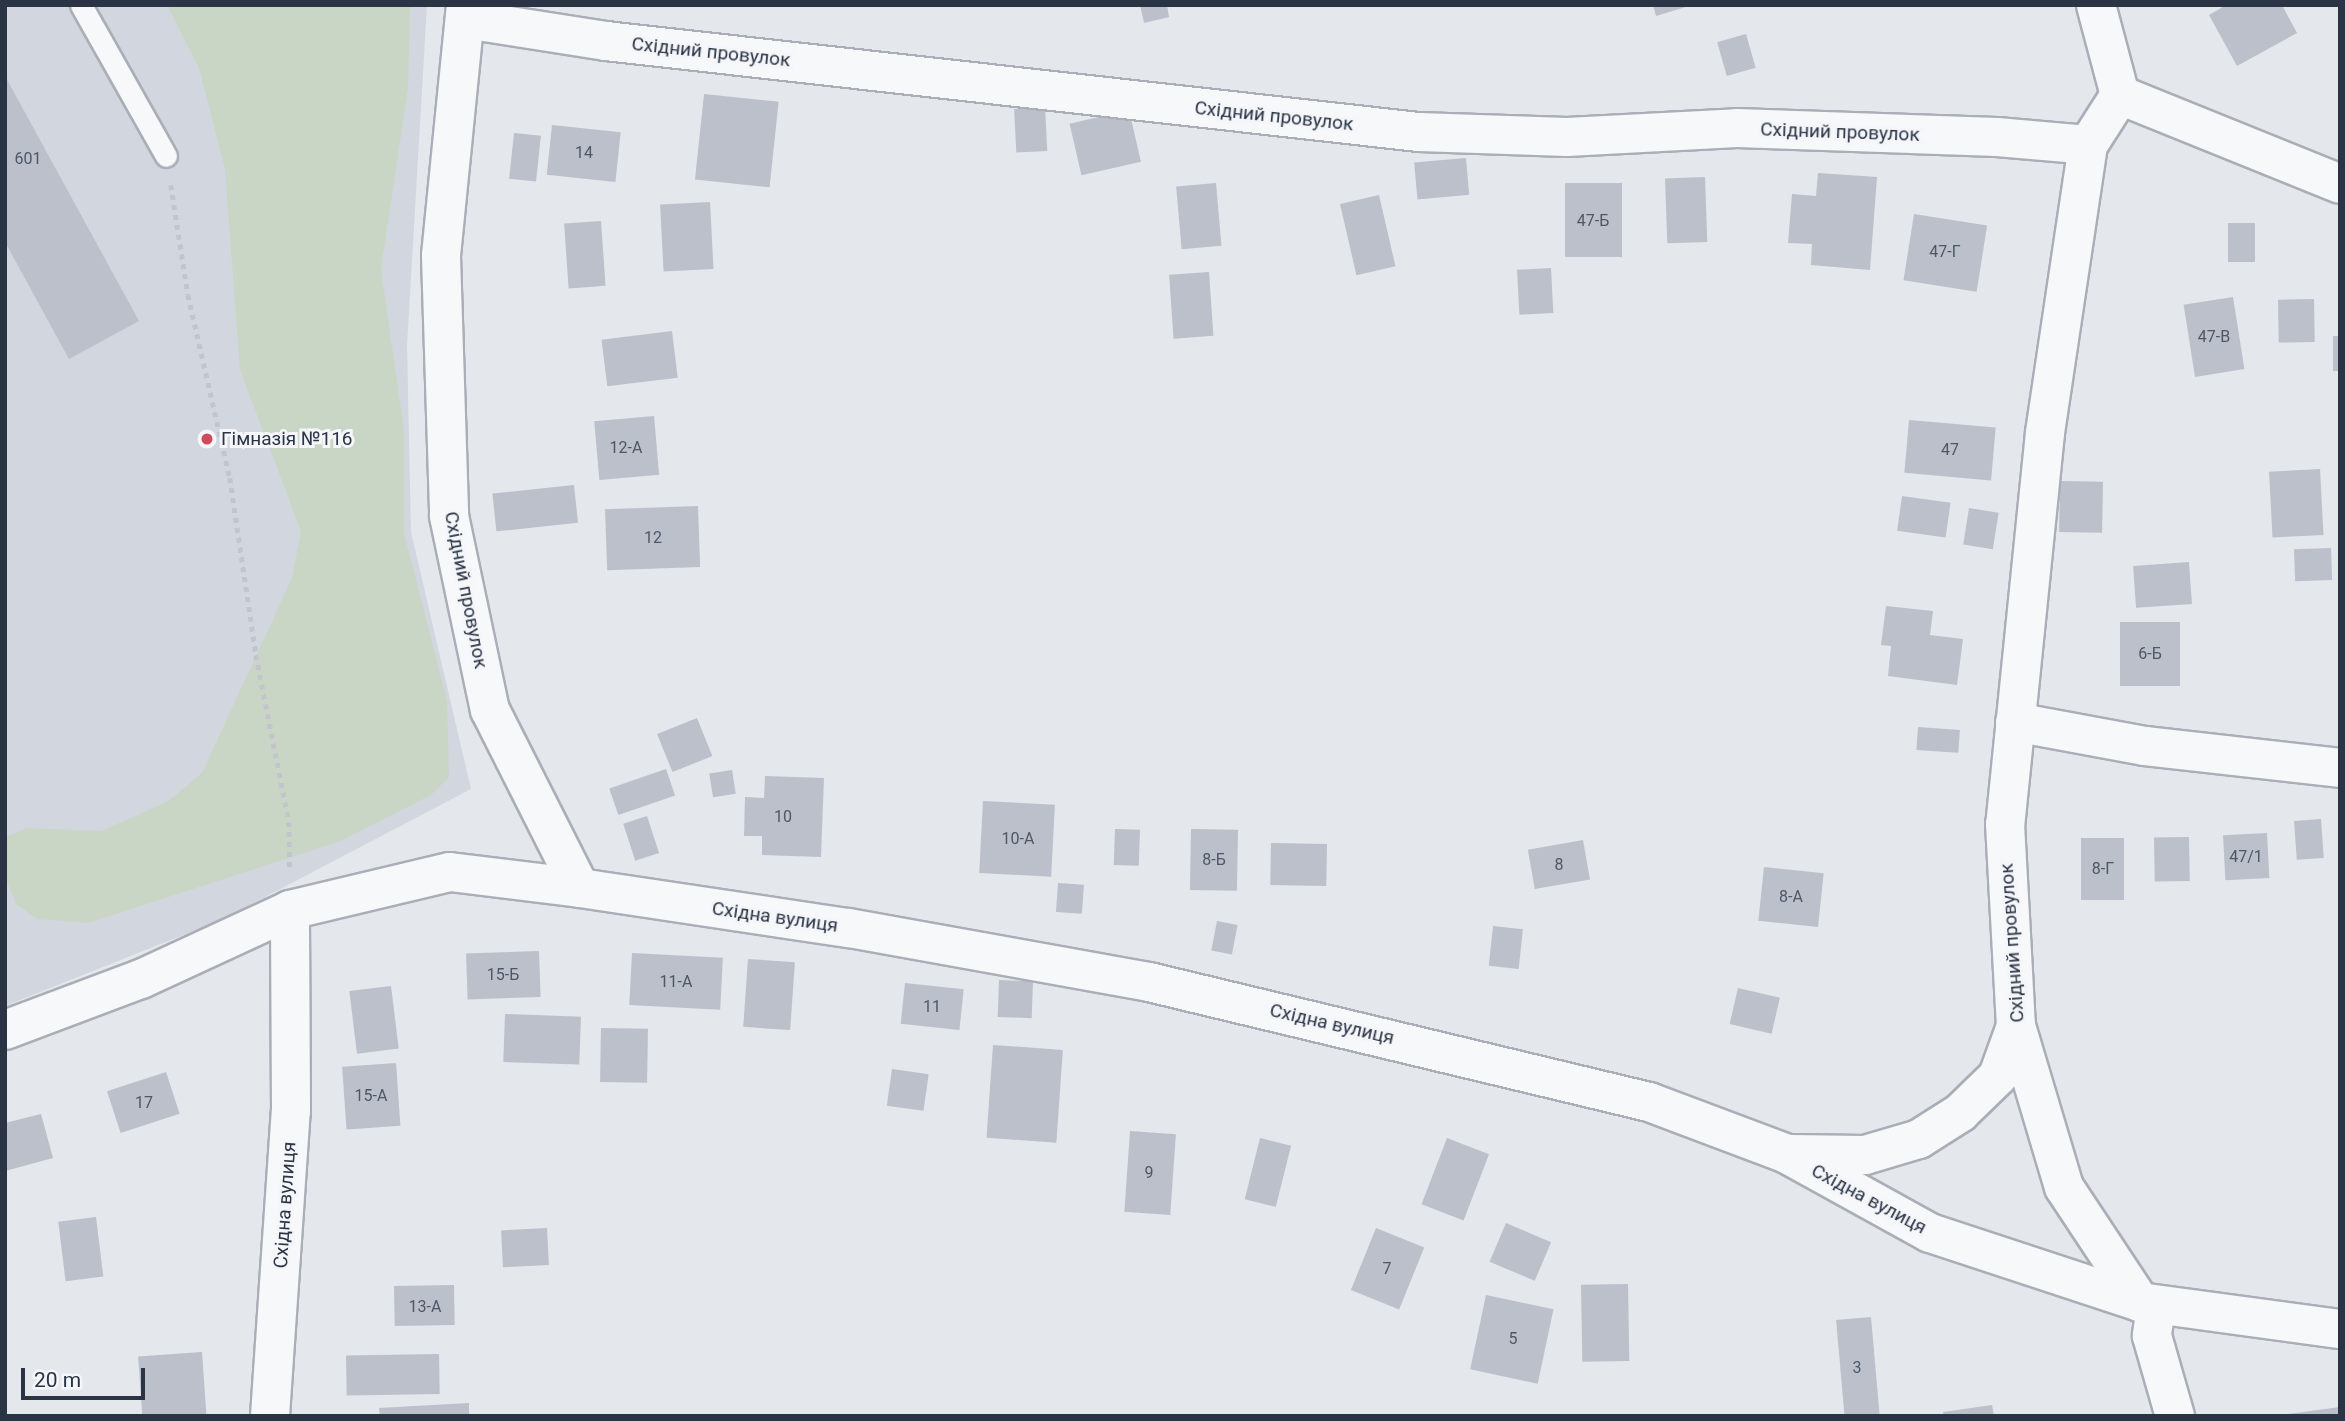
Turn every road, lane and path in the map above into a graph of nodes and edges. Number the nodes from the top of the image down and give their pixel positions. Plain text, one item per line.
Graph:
1 (81, 5) edge
2 (2095, 5) edge
3 (466, 12) edge
4 (2120, 95) junction
5 (2088, 145) junction
6 (166, 156) joint
7 (2340, 184) edge
8 (2015, 722) junction
9 (2340, 768) edge
10 (580, 888) junction
11 (290, 910) junction
12 (2016, 1026) junction
13 (5, 1030) edge
14 (1787, 1154) junction
15 (2148, 1304) junction
16 (2340, 1329) edge
17 (270, 1416) edge
18 (2175, 1416) edge

1 - 6 lane
2 - 4 street
3 - 5 street, Східний провулок
3 - 10 street, Східний провулок
4 - 5 street, Східний провулок
4 - 7 street
5 - 8 street, Східний провулок
6 - 11 path
8 - 9 street
8 - 12 street, Східний провулок
10 - 11 street, Східна вулиця
10 - 14 street, Східна вулиця
11 - 13 street, Східна вулиця
11 - 17 street, Східна вулиця
12 - 14 street
12 - 15 street, Східний провулок
14 - 15 street, Східна вулиця
15 - 16 street, Східна вулиця
15 - 18 street

